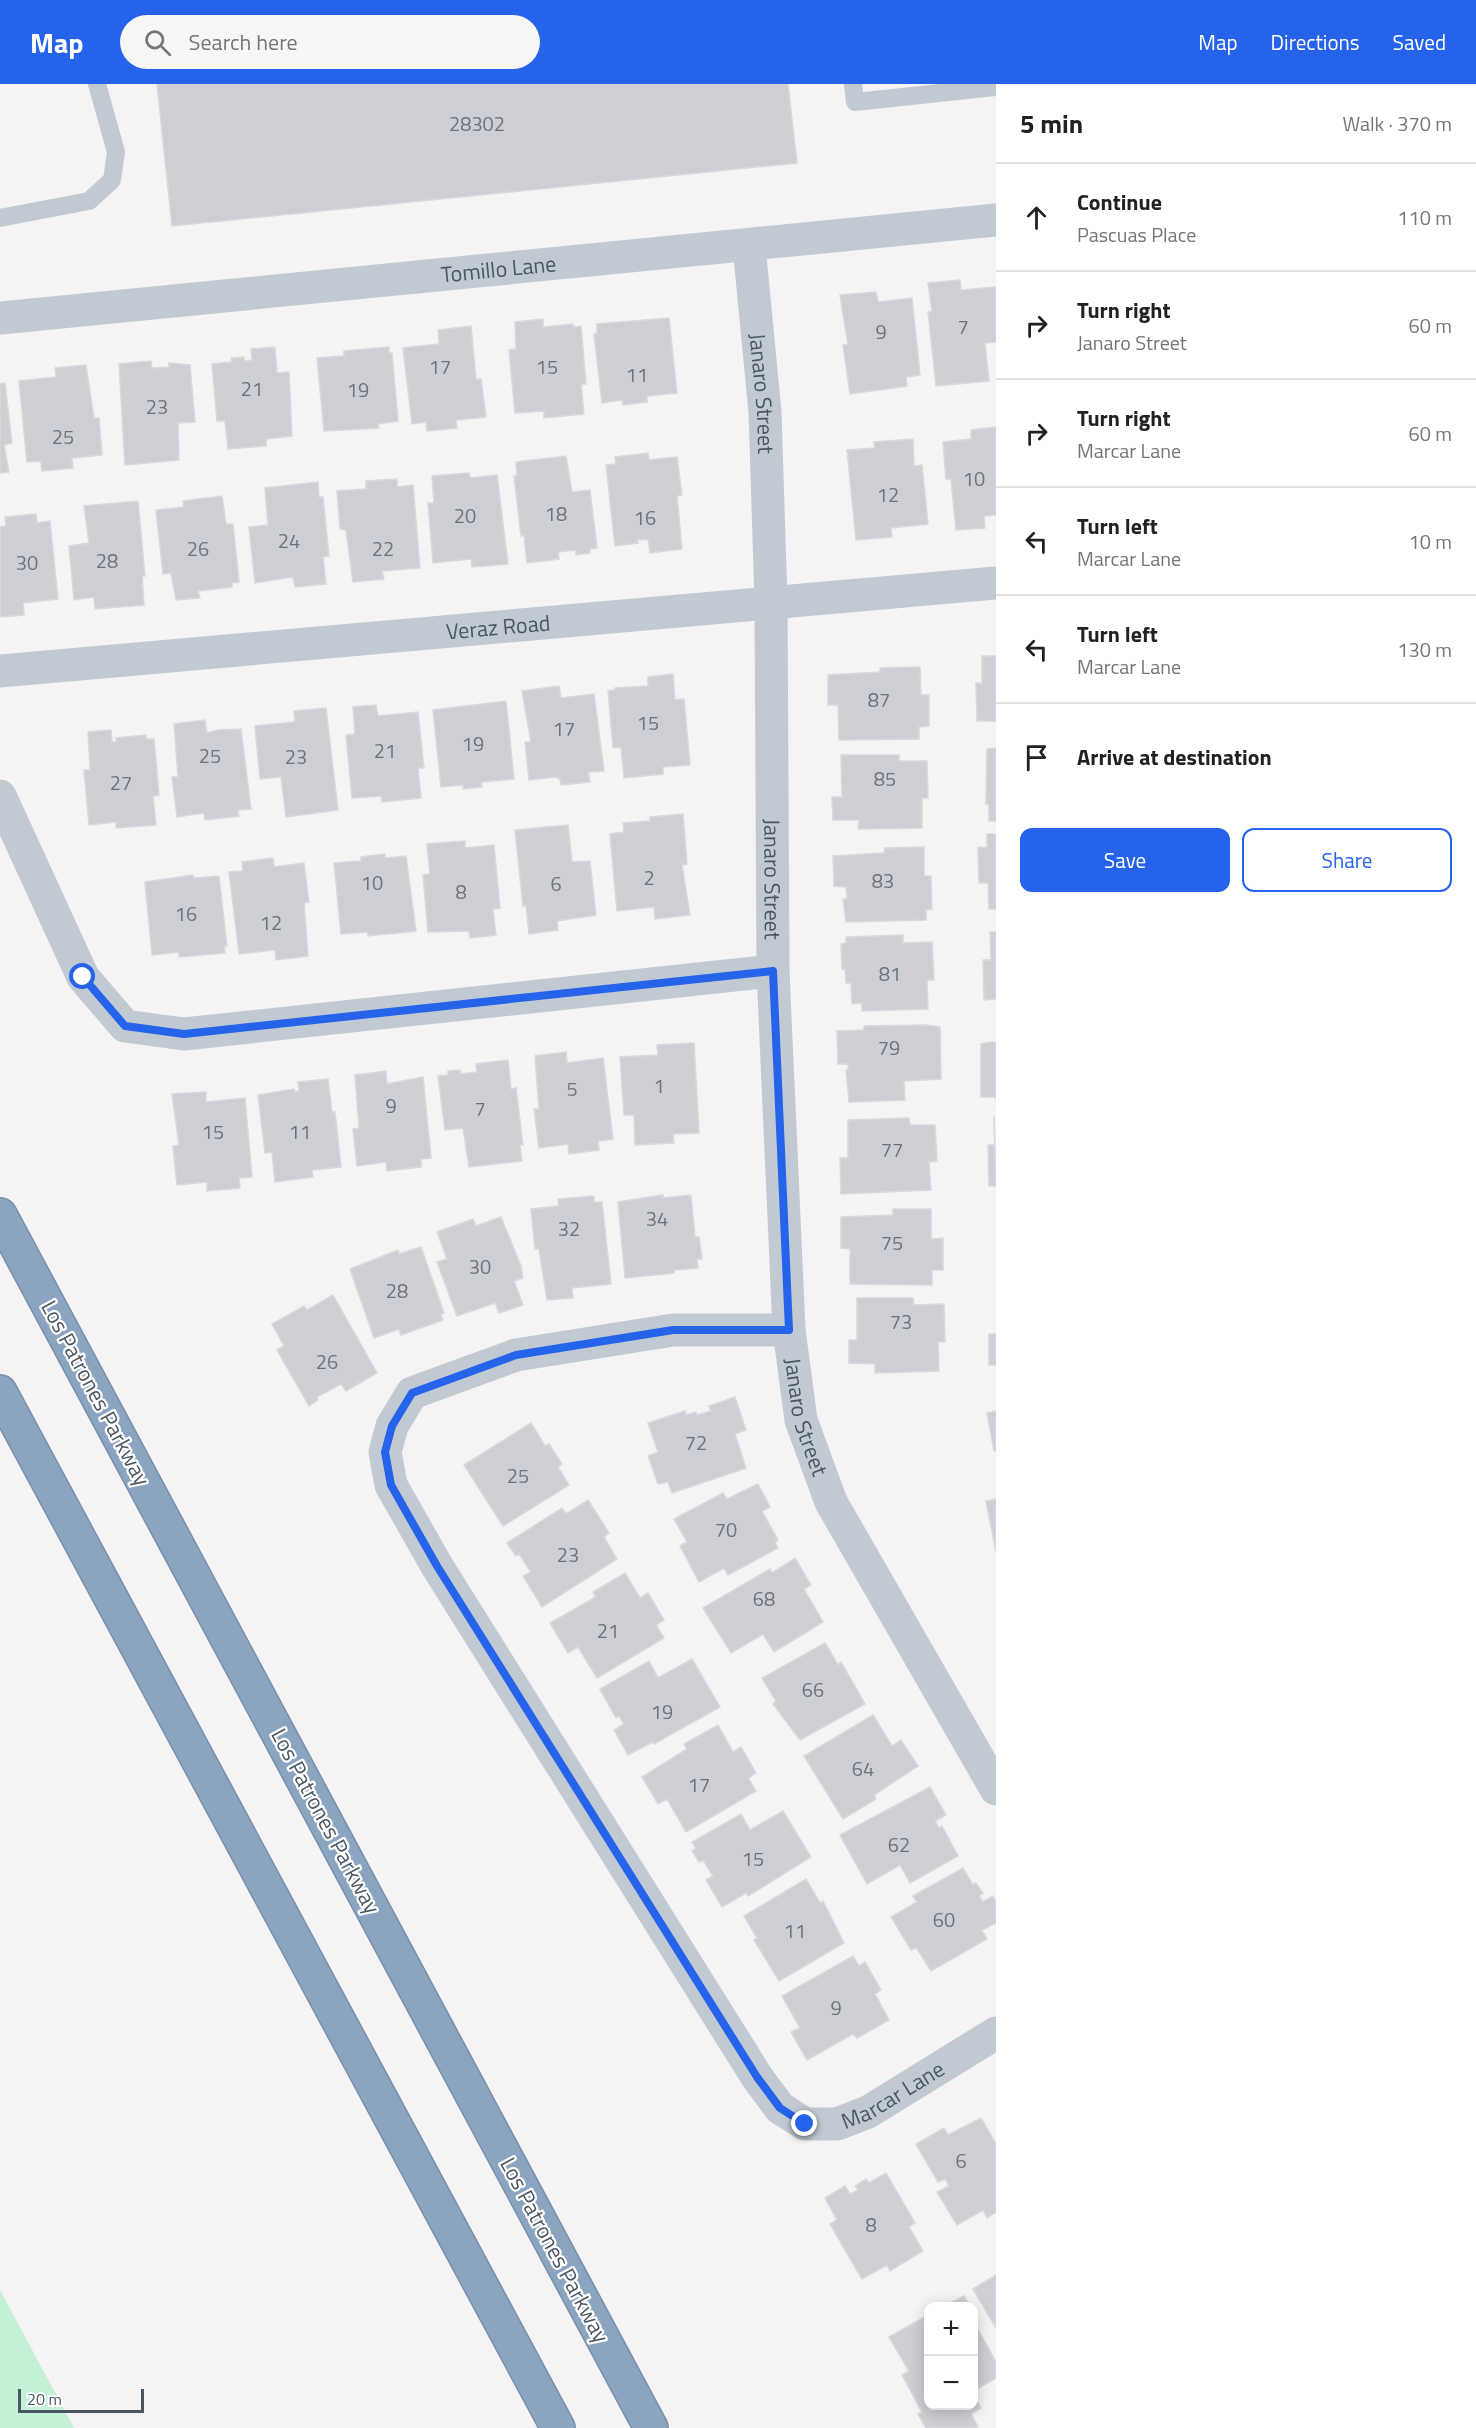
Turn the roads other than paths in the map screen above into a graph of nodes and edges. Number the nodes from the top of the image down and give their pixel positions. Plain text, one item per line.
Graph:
1 (97, 84) edge
2 (853, 84) edge
3 (996, 87) edge
4 (0, 218) edge
5 (996, 220) edge
6 (749, 246) junction
7 (0, 318) edge
8 (996, 583) edge
9 (771, 601) junction
10 (0, 671) edge
11 (0, 796) edge
12 (773, 971) junction
13 (0, 1215) edge
14 (789, 1330) junction
15 (0, 1392) edge
16 (996, 1789) edge
17 (996, 2033) edge
18 (558, 2428) edge
19 (651, 2428) edge

1 - 4 lane
2 - 3 lane
5 - 6 street, Tomillo Lane
6 - 7 street, Tomillo Lane
6 - 9 street, Janaro Street
8 - 9 street, Veraz Road
9 - 10 street, Veraz Road
9 - 12 street, Janaro Street
11 - 12 street
12 - 14 street, Janaro Street
13 - 19 highway, Los Patrones Parkway
14 - 16 street, Janaro Street
14 - 17 street, Marcar Lane
15 - 18 highway

